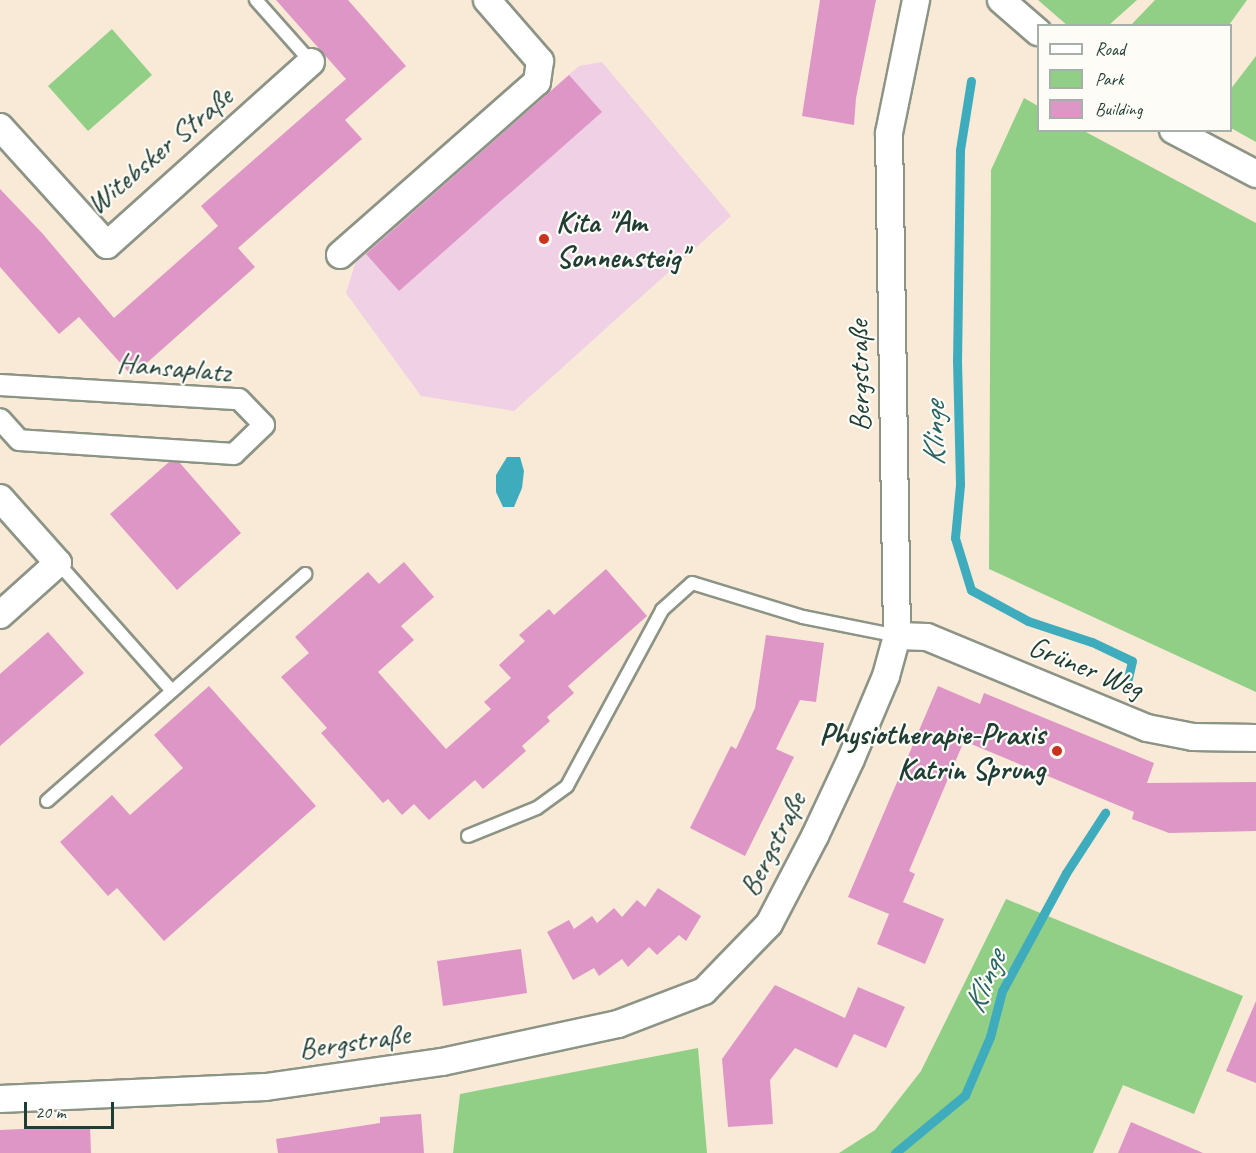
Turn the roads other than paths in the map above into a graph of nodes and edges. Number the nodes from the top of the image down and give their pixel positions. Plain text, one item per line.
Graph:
1 (256, 0) edge
2 (487, 0) edge
3 (916, 0) edge
4 (1001, 0) edge
5 (1037, 31) edge
6 (311, 62) joint
7 (0, 127) edge
8 (1177, 132) edge
9 (1256, 174) edge
10 (340, 255) dead end
11 (0, 385) edge
12 (0, 419) edge
13 (0, 498) edge
14 (58, 563) junction
15 (305, 574) dead end
16 (0, 615) edge
17 (897, 636) junction
18 (172, 691) junction
19 (1256, 738) edge
20 (47, 801) dead end
21 (468, 836) dead end
22 (0, 1099) edge

1 - 6 lane, Witebsker Straße
2 - 10 street
3 - 17 street, Bergstraße
4 - 5 street
6 - 7 street, Witebsker Straße
8 - 9 street
11 - 12 street, Hansaplatz
13 - 14 street
14 - 16 street
14 - 18 lane
15 - 18 lane
17 - 19 street, Grüner Weg
17 - 21 lane
17 - 22 street, Bergstraße
18 - 20 lane

